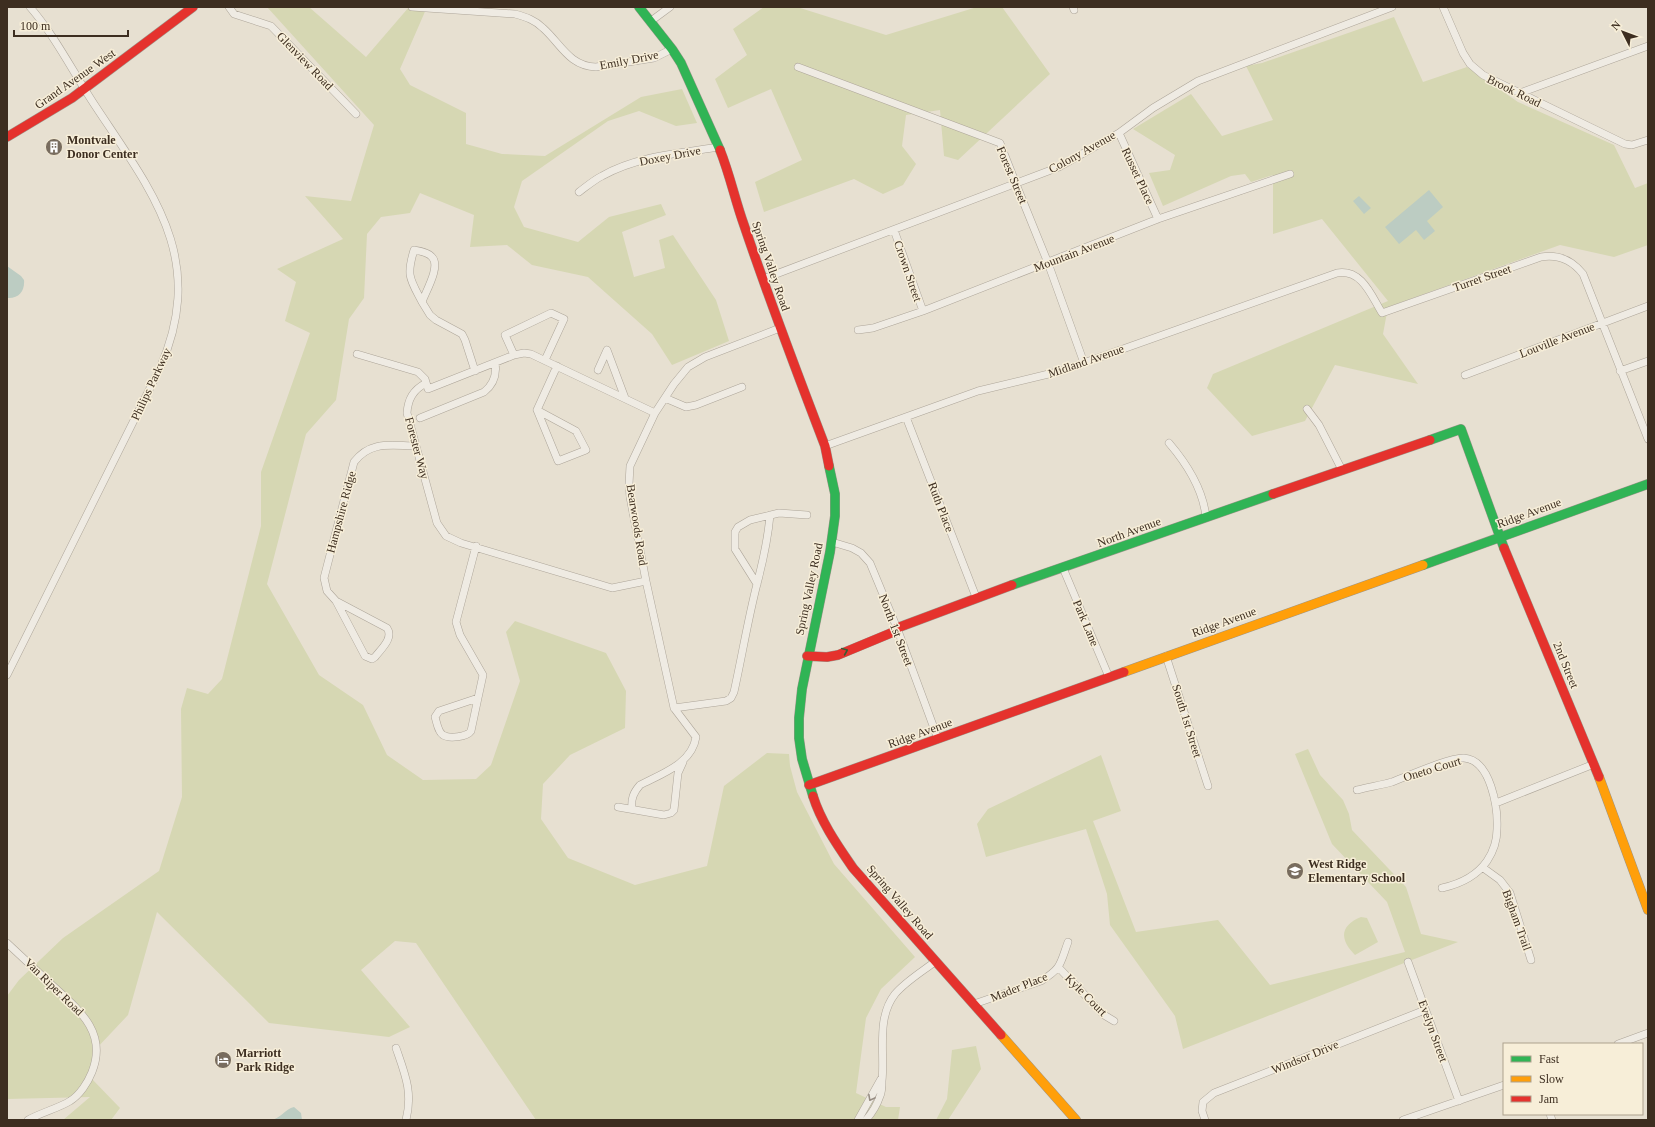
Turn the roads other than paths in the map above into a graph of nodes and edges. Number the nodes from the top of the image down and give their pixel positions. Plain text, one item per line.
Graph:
1 (30, 7) edge
2 (193, 7) edge
3 (229, 7) edge
4 (412, 7) edge
5 (639, 7) edge
6 (670, 7) edge
7 (1392, 7) edge
8 (1443, 7) edge
9 (651, 21) junction
10 (1648, 46) edge
11 (672, 49) junction
12 (798, 67) dead end
13 (85, 89) junction
14 (1520, 93) junction
15 (356, 114) dead end
16 (1118, 133) junction
17 (7, 137) edge
18 (1648, 140) edge
19 (719, 147) junction
20 (1290, 174) dead end
21 (1016, 184) junction
22 (580, 192) dead end
23 (1158, 219) junction
24 (894, 230) junction
25 (1048, 262) junction
26 (1345, 272) joint
27 (763, 279) junction
28 (422, 302) junction
29 (1648, 306) edge
30 (923, 311) junction
31 (1601, 323) junction
32 (780, 328) junction
33 (858, 330) dead end
34 (357, 354) dead end
35 (514, 355) junction
36 (545, 360) junction
37 (1648, 362) edge
38 (495, 363) junction
39 (1084, 363) junction
40 (557, 366) junction
41 (598, 370) dead end
42 (475, 371) junction
43 (1620, 371) junction
44 (1465, 375) dead end
45 (426, 383) junction
46 (742, 387) dead end
47 (625, 398) junction
48 (665, 398) junction
49 (1307, 409) dead end
50 (537, 410) junction
51 (655, 413) junction
52 (420, 418) dead end
53 (906, 418) junction
54 (1461, 429) joint
55 (1648, 439) edge
56 (1170, 443) dead end
57 (416, 446) junction
58 (825, 446) junction
59 (1342, 470) junction
60 (1648, 484) edge
61 (770, 515) junction
62 (807, 515) dead end
63 (1206, 517) junction
64 (1500, 537) junction
65 (832, 542) junction
66 (476, 546) junction
67 (1063, 568) junction
68 (646, 581) junction
69 (757, 584) junction
70 (976, 597) junction
71 (336, 601) junction
72 (897, 628) junction
73 (807, 656) junction
74 (1166, 656) junction
75 (7, 675) edge
76 (1109, 677) junction
77 (478, 698) junction
78 (674, 708) junction
79 (938, 739) junction
80 (683, 762) junction
81 (1594, 764) junction
82 (809, 785) junction
83 (1208, 786) dead end
84 (1357, 790) dead end
85 (1496, 803) junction
86 (618, 807) dead end
87 (632, 809) junction
88 (1482, 867) junction
89 (1442, 888) dead end
90 (1648, 910) edge
91 (1068, 942) dead end
92 (7, 943) edge
93 (1531, 960) dead end
94 (936, 961) junction
95 (1408, 962) dead end
96 (1059, 968) junction
97 (974, 1004) junction
98 (1425, 1010) junction
99 (1114, 1021) dead end
100 (1648, 1034) edge
101 (1621, 1043) edge
102 (396, 1048) dead end
103 (883, 1075) junction
104 (1503, 1085) edge
105 (1459, 1101) junction
106 (28, 1120) edge
107 (406, 1120) edge
108 (858, 1120) edge
109 (866, 1120) edge
110 (1076, 1120) edge
111 (1205, 1120) edge
112 (1403, 1120) edge

1 - 13 street, Philips Parkway
2 - 13 street, Grand Avenue West
3 - 15 street, Glenview Road
4 - 11 street, Emily Drive
5 - 9 street, Spring Valley Road
6 - 9 street
7 - 16 street, Colony Avenue
8 - 14 street, Brook Road
9 - 11 street, Spring Valley Road
10 - 14 street
11 - 19 street, Spring Valley Road
12 - 21 street, Forest Street
13 - 17 street, Grand Avenue West
13 - 75 street, Philips Parkway
14 - 18 street, Brook Road
16 - 21 street, Colony Avenue
16 - 23 street, Russet Place
19 - 22 street, Doxey Drive
19 - 27 street, Spring Valley Road
20 - 23 street, Mountain Avenue
21 - 24 street, Colony Avenue
21 - 25 street, Forest Street
23 - 25 street, Mountain Avenue
24 - 27 street, Colony Avenue
24 - 30 street, Crown Street
25 - 30 street, Mountain Avenue
25 - 39 street, Forest Street
26 - 31 street, Turret Street
26 - 39 street, Midland Avenue
27 - 32 street, Spring Valley Road
28 - 28 street
28 - 42 street
29 - 31 street, Louville Avenue
30 - 33 street, Mountain Avenue
31 - 43 street
31 - 44 street, Louville Avenue
32 - 48 street, Bearwoods Road
32 - 58 street, Spring Valley Road
34 - 45 street
35 - 36 street
35 - 36 street
35 - 38 street
36 - 40 street
37 - 43 street
38 - 42 street
38 - 52 street
39 - 53 street, Midland Avenue
40 - 47 street
40 - 50 street
41 - 47 street
42 - 45 street
43 - 55 street
45 - 57 street, Forester Way
46 - 48 street
47 - 51 street
48 - 51 street, Bearwoods Road
49 - 59 street
50 - 50 street
51 - 68 street, Bearwoods Road
53 - 58 street, Midland Avenue
53 - 70 street, Ruth Place
54 - 59 street, North Avenue
54 - 64 street, 2nd Street
56 - 63 street
57 - 66 street, Forester Way
57 - 71 street, Hampshire Ridge
58 - 65 street, Spring Valley Road
59 - 63 street, North Avenue
60 - 64 street, Ridge Avenue
61 - 62 street
61 - 69 street
61 - 69 street
63 - 67 street, North Avenue
64 - 74 street, Ridge Avenue
64 - 81 street, 2nd Street
65 - 72 street, North 1st Street
65 - 73 street, Spring Valley Road
66 - 68 street, Forester Way
66 - 77 street
67 - 70 street, North Avenue
67 - 76 street, Park Lane
68 - 78 street, Bearwoods Road
69 - 78 street
70 - 72 street, North Avenue
71 - 71 street, Hampshire Ridge
73 -> 72 street, North Avenue
72 - 79 street, North 1st Street
73 - 82 street, Spring Valley Road
74 - 76 street, Ridge Avenue
74 - 83 street, South 1st Street
76 - 79 street, Ridge Avenue
77 - 77 street
78 - 80 street, Bearwoods Road
79 - 82 street, Ridge Avenue
80 - 87 street, Bearwoods Road
80 - 87 street, Bearwoods Road
81 - 85 street
81 - 90 street, 2nd Street
82 - 94 street, Spring Valley Road
84 - 85 street, Oneto Court
85 - 88 street, Oneto Court
86 - 87 street, Bearwoods Road
88 - 89 street, Oneto Court
88 - 93 street, Bigham Trail
91 - 96 street, Mader Place
92 - 106 street, Van Riper Road
94 - 97 street, Spring Valley Road
94 - 103 street
95 - 98 street, Evelyn Street
96 - 97 street, Mader Place
96 - 99 street, Kyle Court
97 - 110 street, Spring Valley Road
98 - 105 street, Evelyn Street
98 - 111 street, Windsor Drive
100 - 101 street
102 - 107 street
103 -> 108 street
103 - 109 street
104 - 105 street
105 - 112 street

